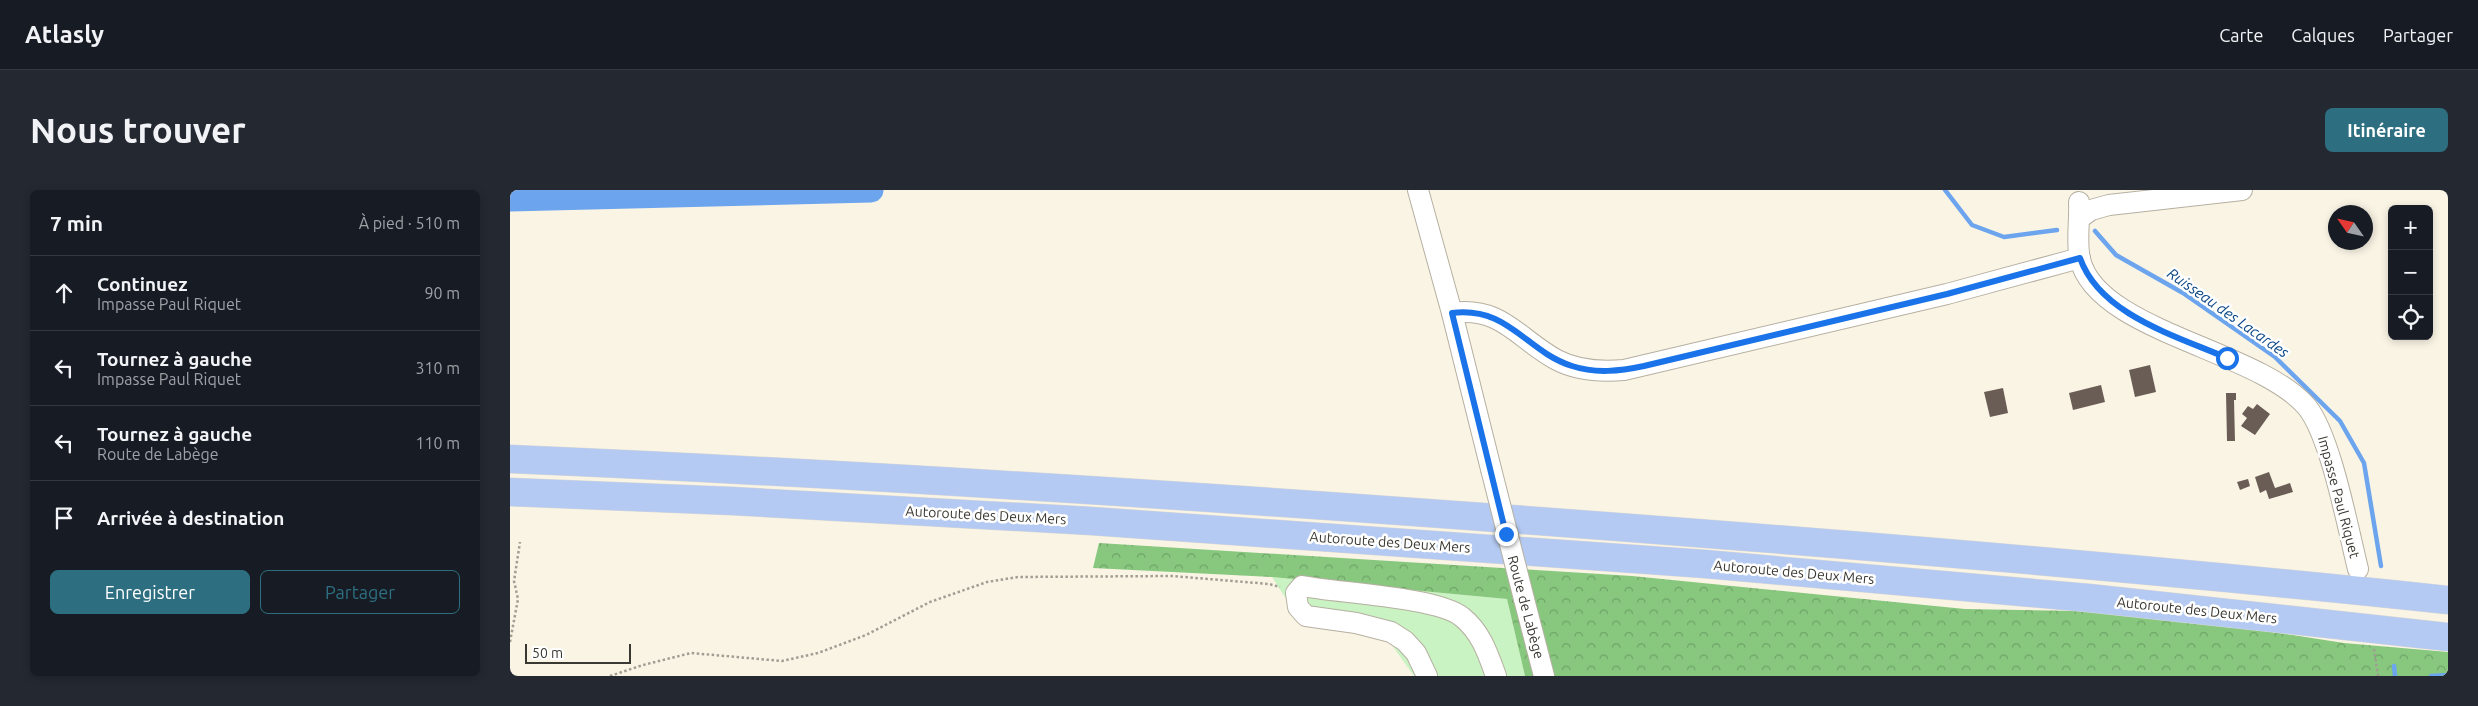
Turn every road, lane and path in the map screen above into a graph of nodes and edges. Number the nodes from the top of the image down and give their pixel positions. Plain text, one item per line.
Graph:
1 (1418, 190) edge
2 (2242, 190) edge
3 (2080, 258) junction
4 (1452, 313) junction
5 (510, 459) edge
6 (510, 492) edge
7 (520, 542) dead end
8 (2358, 569) dead end
9 (1296, 593) junction
10 (2448, 600) edge
11 (2448, 637) edge
12 (510, 642) edge
13 (2374, 649) dead end
14 (610, 676) edge
15 (1427, 676) edge
16 (1496, 676) edge
17 (1544, 676) edge
18 (2378, 676) edge

1 - 4 street, Route de Labège
2 - 3 street, Impasse Paul Riquet
3 - 4 street
3 - 8 street, Impasse Paul Riquet
4 - 17 street, Route de Labège, bridge
5 - 10 highway
6 - 11 highway, Autoroute des Deux Mers
7 - 12 path
9 - 14 path
9 - 15 street
9 - 16 street
13 - 18 path

